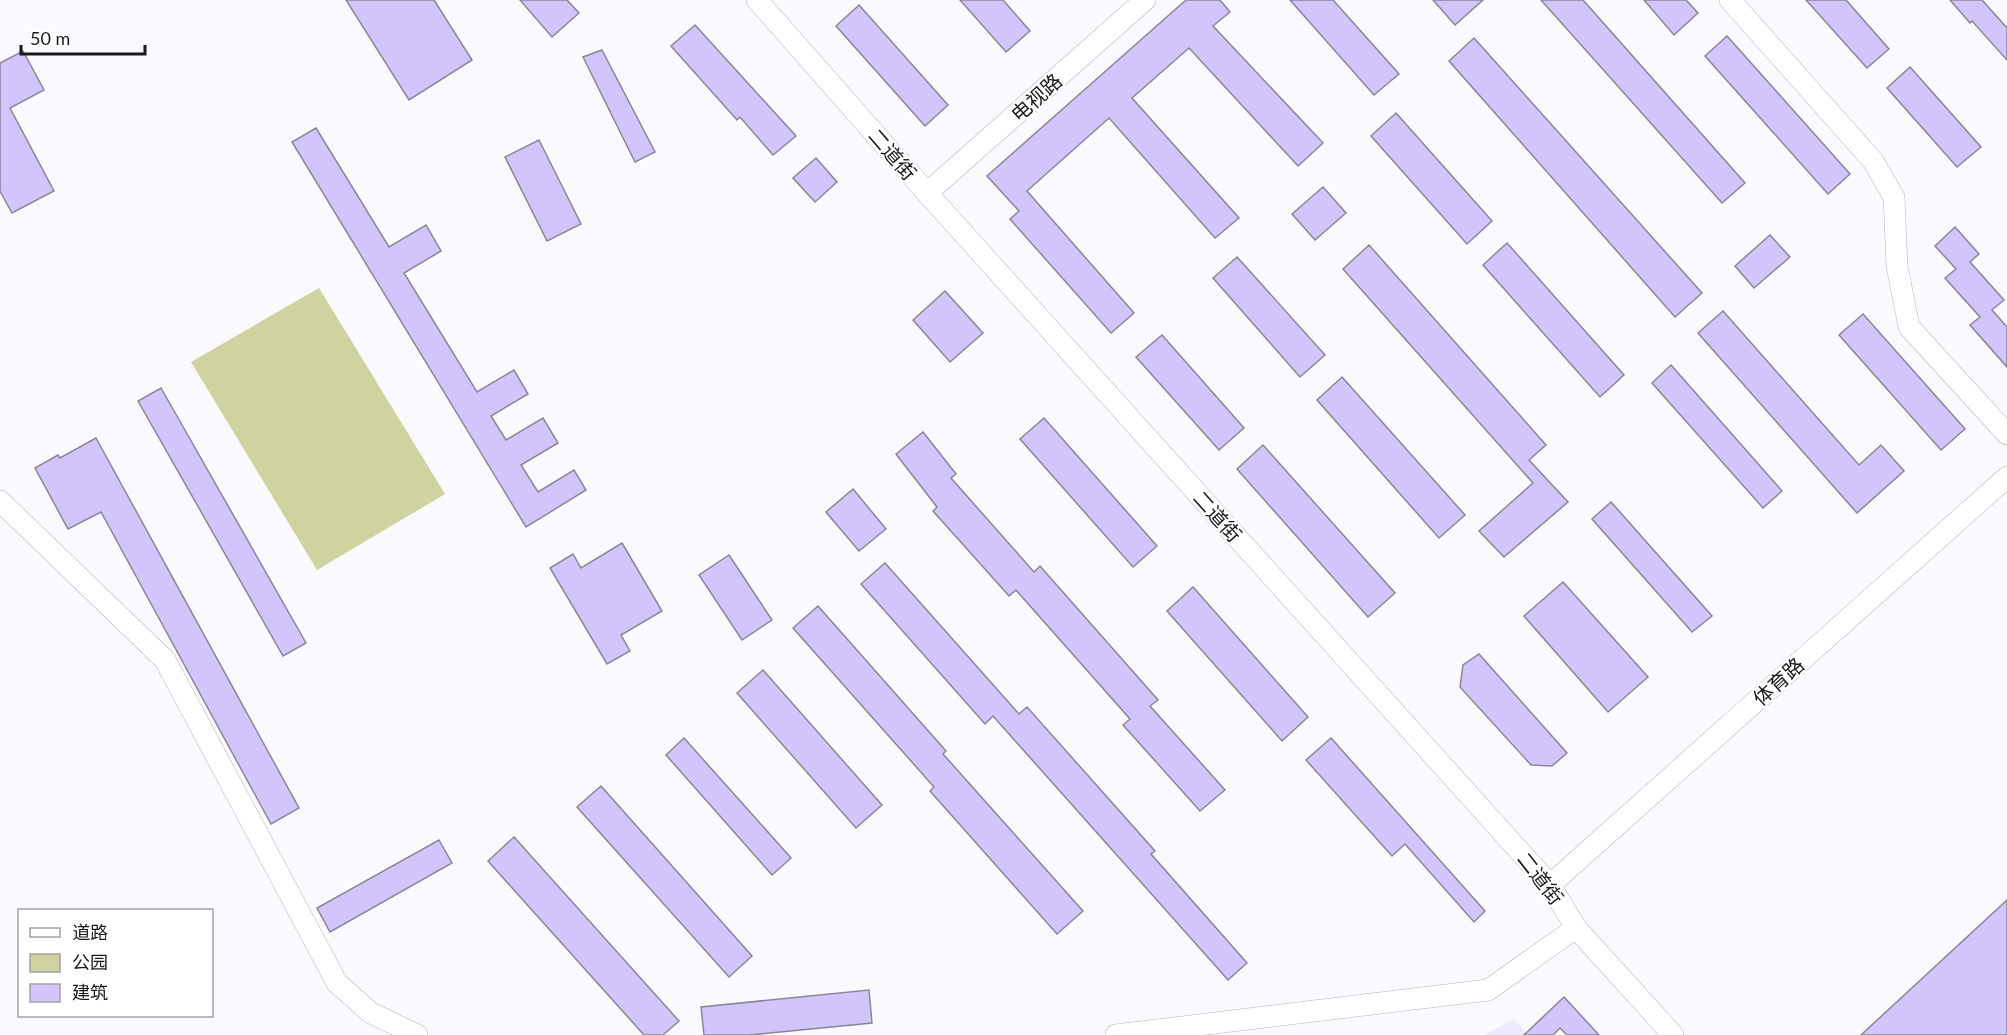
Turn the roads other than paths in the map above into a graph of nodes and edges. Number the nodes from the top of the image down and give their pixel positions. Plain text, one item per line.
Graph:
1 (757, 0) edge
2 (1145, 0) edge
3 (1730, 0) edge
4 (927, 193) junction
5 (2007, 434) edge
6 (2007, 477) edge
7 (0, 501) edge
8 (1550, 885) junction
9 (1576, 928) junction
10 (417, 1035) edge
11 (1116, 1035) edge
12 (1673, 1035) edge

1 - 4 street, 二道街
2 - 4 street, 电视路
3 - 5 street
4 - 8 street, 二道街
6 - 8 street, 体育路
7 - 10 street
8 - 9 street, 二道街
9 - 11 street
9 - 12 street, 二道街

